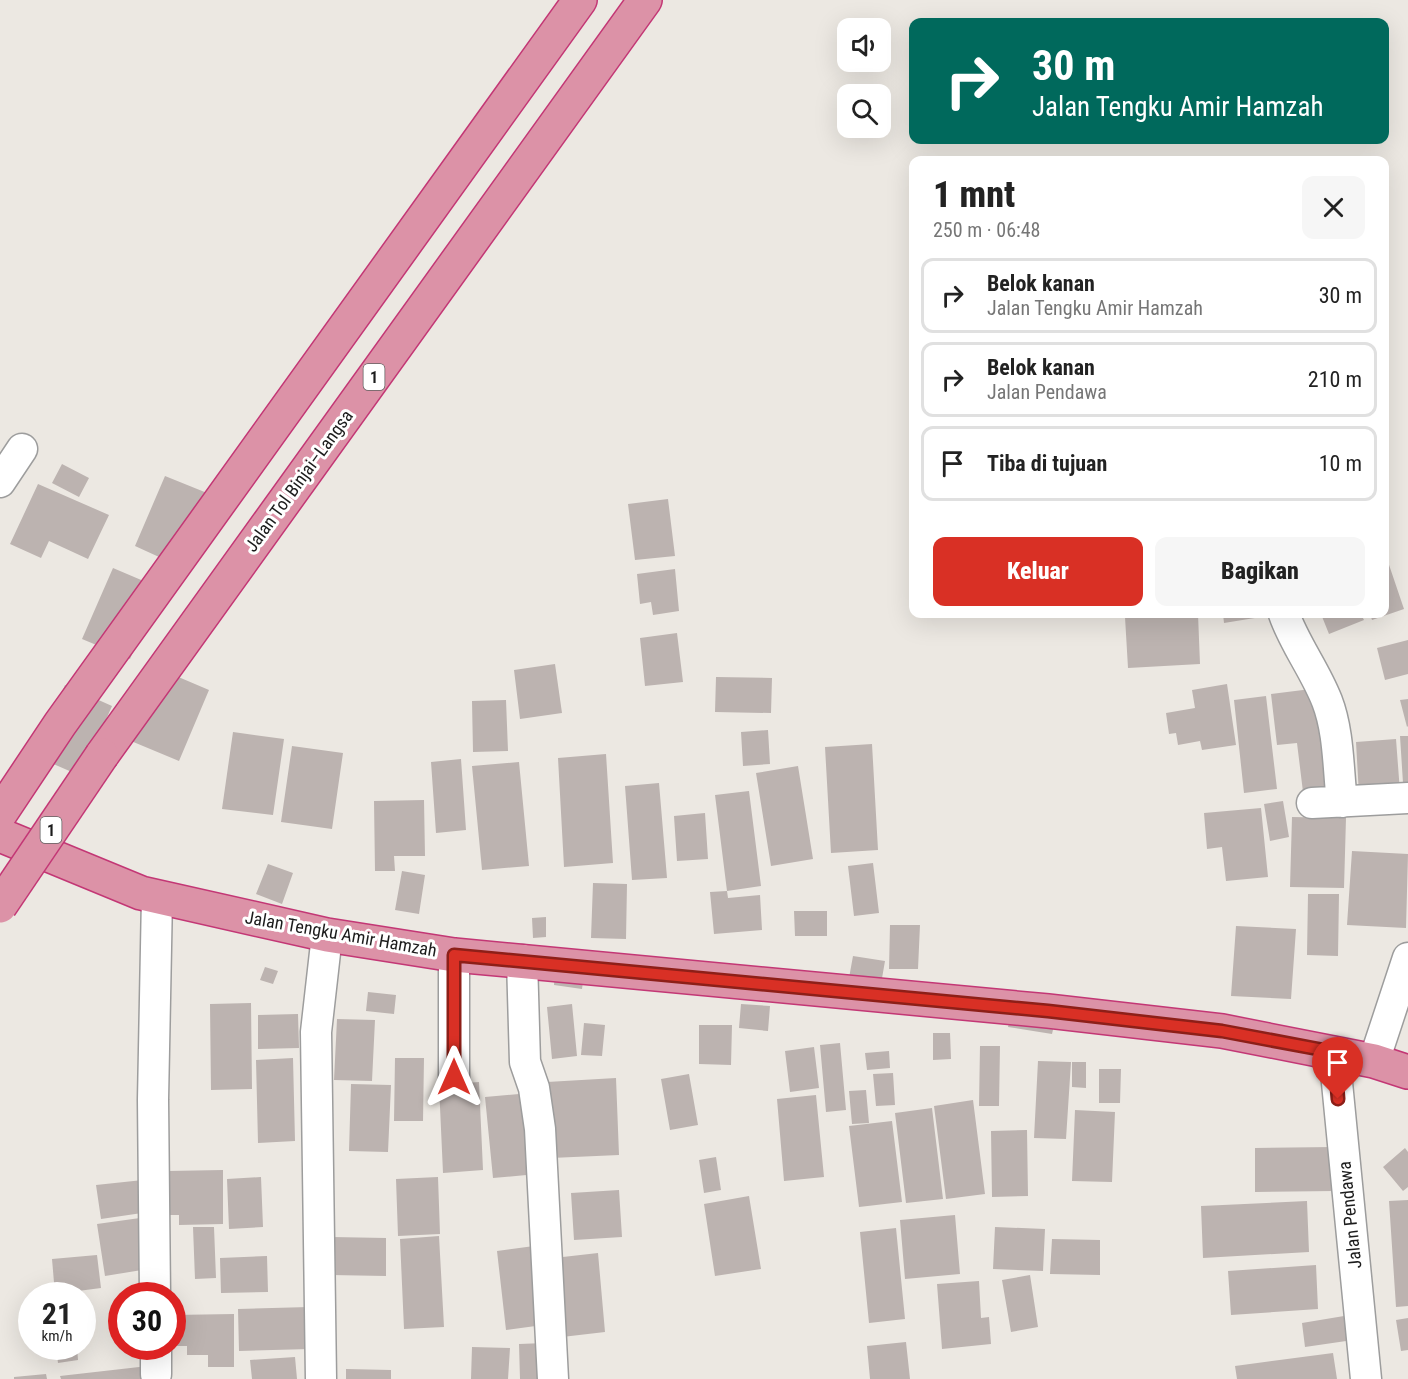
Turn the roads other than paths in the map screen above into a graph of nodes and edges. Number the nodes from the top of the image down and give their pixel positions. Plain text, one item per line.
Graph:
1 (580, 0) edge
2 (645, 0) edge
3 (22, 449) dead end
4 (0, 482) edge
5 (1285, 618) edge
6 (1408, 798) edge
7 (1342, 802) junction
8 (1312, 803) dead end
9 (0, 813) edge
10 (0, 836) edge
11 (157, 897) junction
12 (0, 906) edge
13 (327, 934) junction
14 (454, 955) junction
15 (1408, 958) edge
16 (522, 960) junction
17 (1334, 1052) junction
18 (1374, 1061) junction
19 (1408, 1072) edge
20 (454, 1077) dead end
21 (155, 1282) edge
22 (321, 1379) edge
23 (553, 1379) edge
24 (1366, 1379) edge

1 - 9 highway
2 - 12 highway, Jalan Tol Binjai–Langsa / 1, bridge
3 - 4 street
5 - 7 street
6 - 7 street
7 - 8 street
10 - 11 highway, Jalan Tengku Amir Hamzah / 1
11 - 13 highway, Jalan Tengku Amir Hamzah / 1
11 - 21 street
13 - 14 highway, Jalan Tengku Amir Hamzah / 1
13 - 22 street
14 - 16 highway, Jalan Tengku Amir Hamzah / 1
14 - 20 street
15 - 18 street
16 - 17 highway, Jalan Tengku Amir Hamzah / 1
16 - 23 street
17 - 18 highway, Jalan Tengku Amir Hamzah / 1
17 - 24 street, Jalan Pendawa
18 - 19 highway, Jalan Tengku Amir Hamzah / 1

